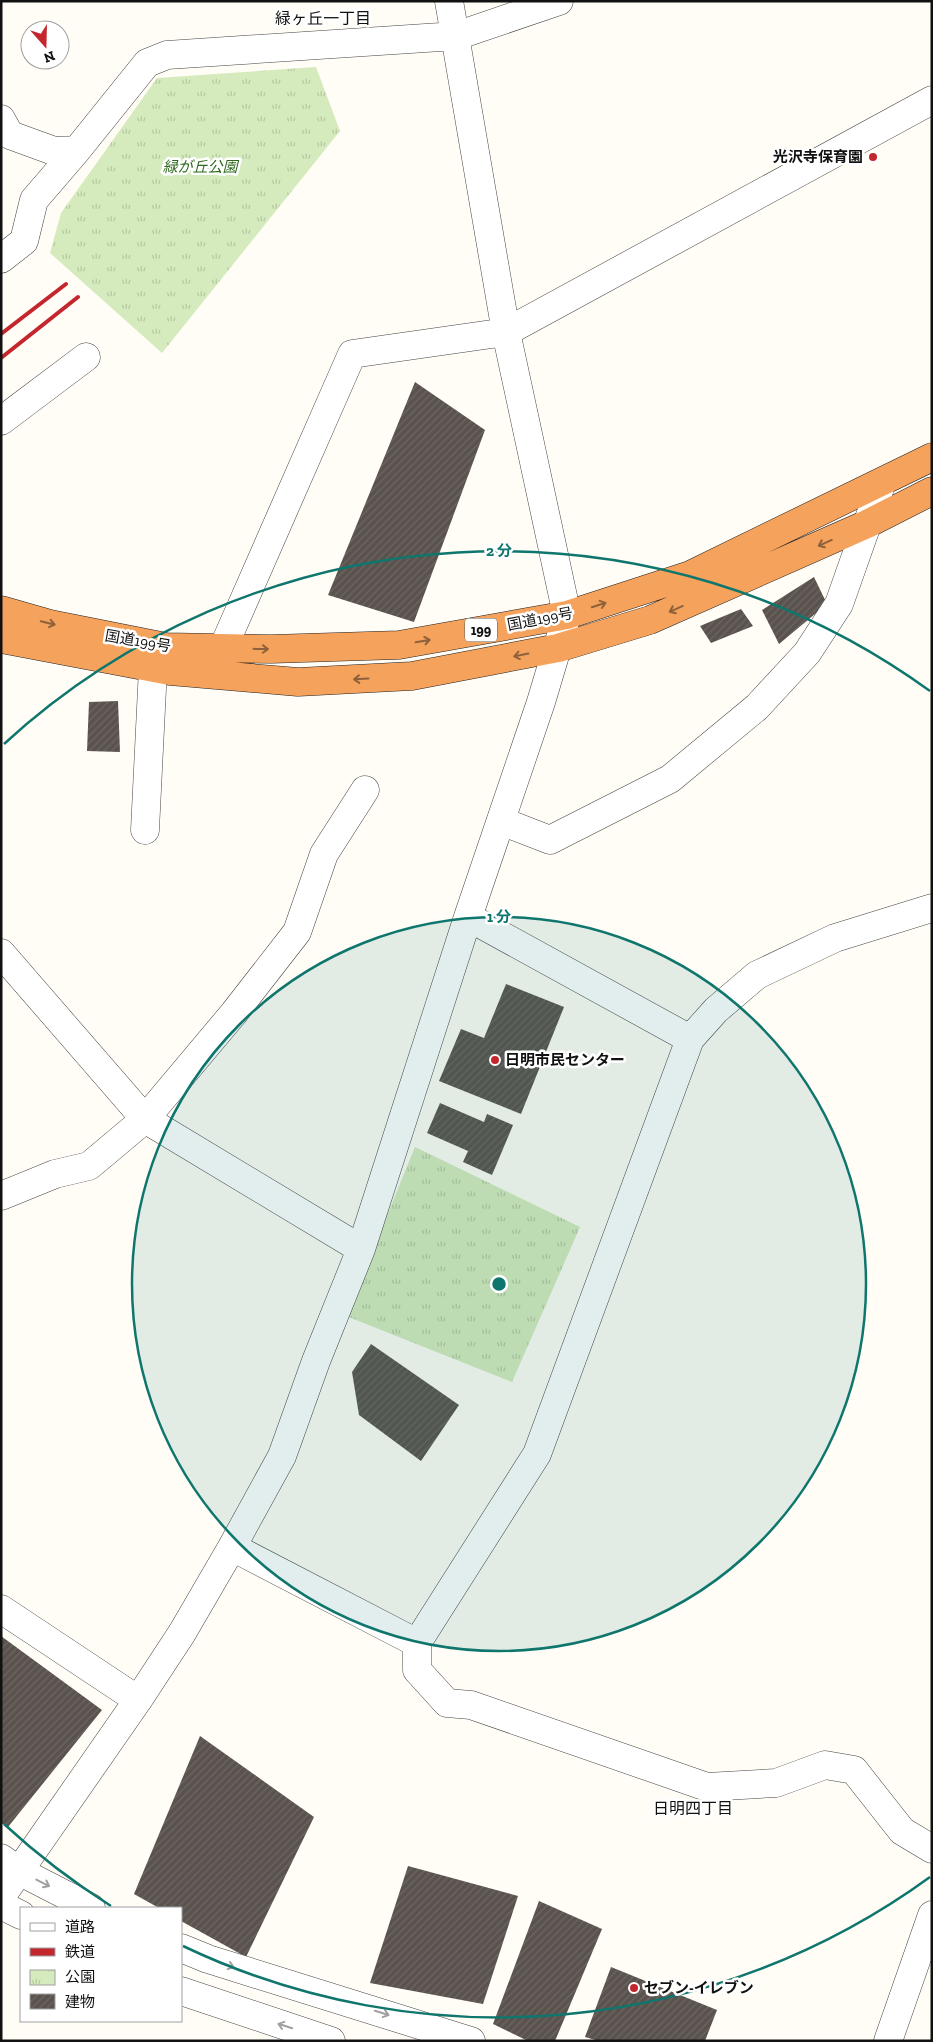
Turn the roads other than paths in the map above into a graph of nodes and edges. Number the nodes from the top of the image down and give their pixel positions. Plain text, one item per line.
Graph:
1 (449, 1) edge
2 (559, 1) edge
3 (456, 36) junction
4 (932, 100) edge
5 (1, 119) edge
6 (77, 150) junction
7 (1, 259) edge
8 (506, 332) junction
9 (86, 356) dead end
10 (1, 421) edge
11 (932, 457) edge
12 (882, 482) junction
13 (932, 491) edge
14 (866, 524) junction
15 (1, 610) edge
16 (567, 615) junction
17 (1, 639) edge
18 (223, 648) junction
19 (558, 648) junction
20 (153, 668) junction
21 (365, 790) dead end
22 (501, 822) junction
23 (145, 830) dead end
24 (932, 908) edge
25 (468, 917) junction
26 (1, 953) edge
27 (690, 1039) junction
28 (146, 1119) junction
29 (1, 1196) edge
30 (361, 1249) junction
31 (232, 1547) junction
32 (1, 1609) edge
33 (417, 1643) junction
34 (138, 1700) junction
35 (932, 1849) edge
36 (10, 1865) edge
37 (1, 1897) edge
38 (1, 1905) edge
39 (89, 1907) edge
40 (20, 1914) edge
41 (932, 1915) edge
42 (182, 1948) edge
43 (182, 1991) edge
44 (419, 2033) edge
45 (331, 2041) edge
46 (471, 2041) edge
47 (888, 2041) edge

1 - 3 street
2 - 3 street
3 - 6 street
3 - 8 street
4 - 8 street
5 - 6 street
6 - 7 street
8 - 16 street
8 - 18 street
9 - 10 street
11 - 12 highway, 国道199号 / 199
12 - 14 street
16 -> 12 highway, 国道199号 / 199
13 - 14 highway, 国道199号 / 199
14 -> 19 highway, 国道199号 / 199
14 - 22 street
15 -> 18 highway, 国道199号 / 199
18 -> 16 highway, 国道199号 / 199
16 - 19 street
17 - 20 highway, 国道199号 / 199
19 -> 20 highway, 国道199号 / 199
19 - 22 street
20 - 23 street
21 - 28 street
22 - 25 street
24 - 27 street
25 - 27 street
25 - 30 street
26 - 28 street
27 - 33 street
28 - 29 street
28 - 30 street
30 - 31 street
31 - 33 street
31 - 34 street
32 - 34 street
33 - 35 street
34 - 36 street
36 - 37 street
36 -> 39 street
38 - 40 street
41 - 47 street
42 -> 44 street
45 -> 43 street
44 - 46 street

